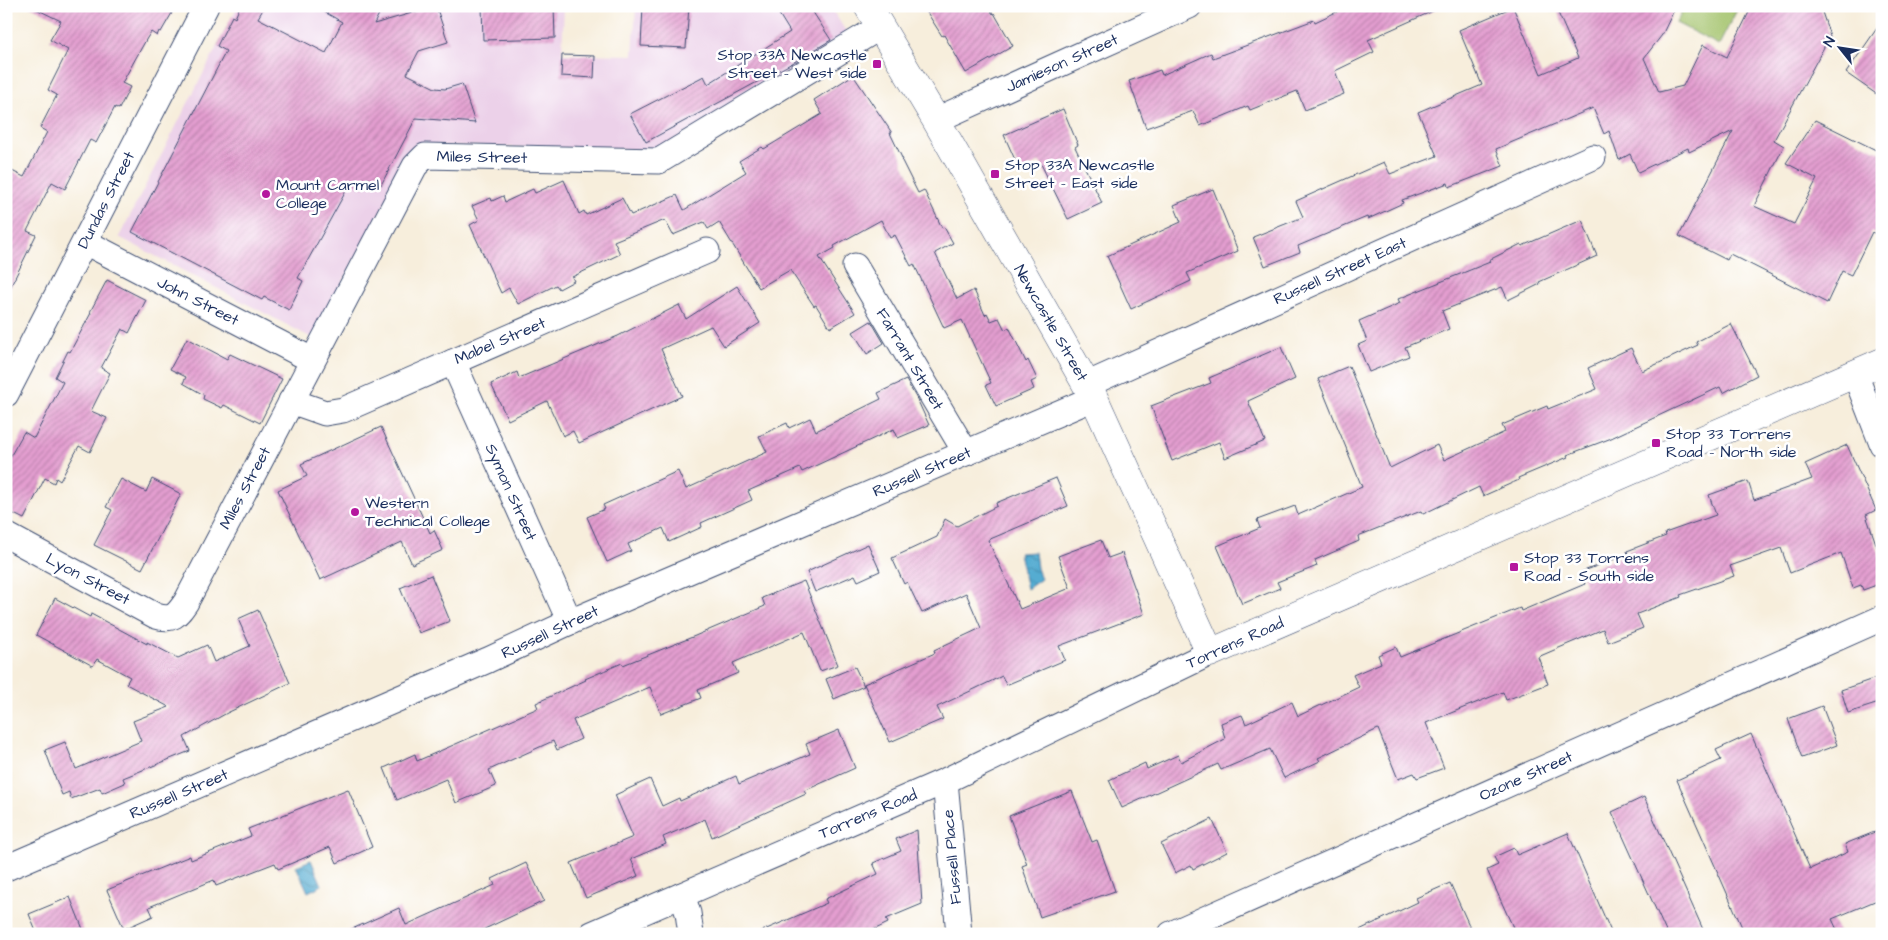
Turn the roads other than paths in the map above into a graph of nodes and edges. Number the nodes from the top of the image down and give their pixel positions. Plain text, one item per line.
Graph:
1 (206, 6) edge
2 (1188, 6) edge
3 (874, 17) edge
4 (936, 120) junction
5 (1593, 157) dead end
6 (85, 242) junction
7 (707, 251) dead end
8 (854, 266) dead end
9 (312, 360) junction
10 (452, 362) junction
11 (1882, 362) edge
12 (1855, 374) junction
13 (1090, 391) junction
14 (6, 394) edge
15 (291, 401) junction
16 (1882, 444) edge
17 (966, 453) junction
18 (6, 535) edge
19 (171, 618) joint
20 (1882, 618) edge
21 (570, 622) junction
22 (1210, 653) junction
23 (945, 781) junction
24 (6, 868) edge
25 (682, 895) junction
26 (592, 934) edge
27 (691, 934) edge
28 (959, 934) edge
29 (1171, 934) edge

1 - 6 street, Dundas Street
2 - 4 street, Jamieson Street
3 - 4 street, Newcastle Street
3 - 9 street, Miles Street
4 - 13 street, Newcastle Street
5 - 13 street, Russell Street East
6 - 9 street, John Street
6 - 14 street, Dundas Street
7 - 10 street, Mabel Street
8 - 17 street, Farrant Street
9 - 15 street, Miles Street
10 - 15 street, Mabel Street
10 - 21 street, Symon Street
11 - 12 street, Torrens Road
12 - 16 street
12 - 22 street, Torrens Road
13 - 17 street, Russell Street
13 - 22 street, Newcastle Street
15 - 19 street, Miles Street
17 - 21 street, Russell Street
18 - 19 street, Lyon Street
20 - 29 street, Ozone Street
21 - 24 street, Russell Street
22 - 23 street, Torrens Road
23 - 25 street, Torrens Road
23 - 28 street, Fussell Place
25 - 26 street, Torrens Road
25 - 27 street

